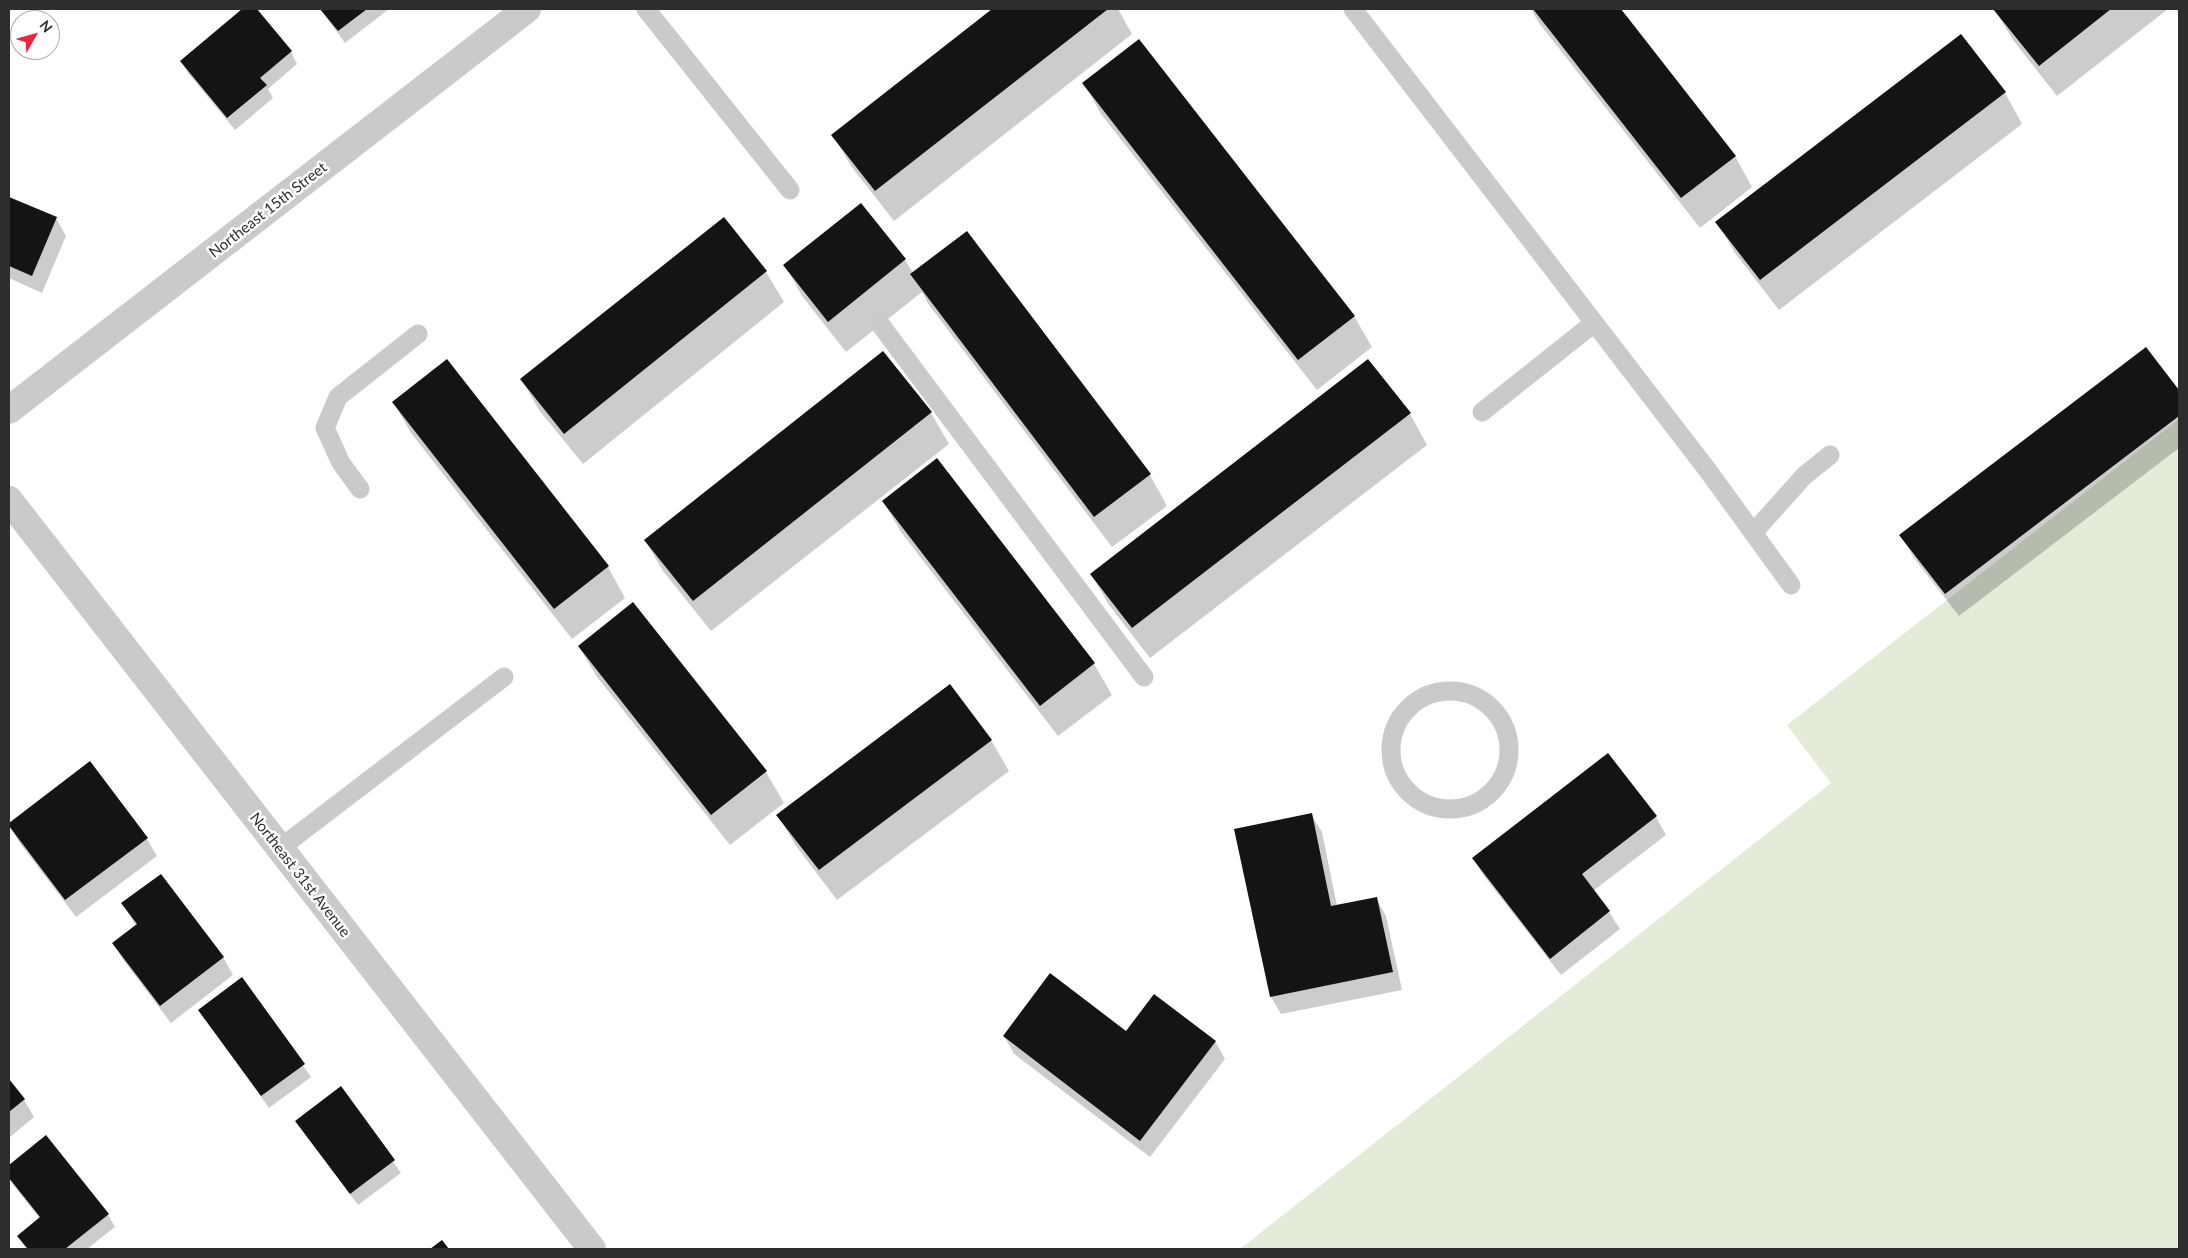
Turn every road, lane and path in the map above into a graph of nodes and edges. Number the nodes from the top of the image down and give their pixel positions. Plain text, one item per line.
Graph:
1 (527, 9) edge
2 (646, 9) edge
3 (1353, 9) edge
4 (790, 190) dead end
5 (1594, 323) junction
6 (880, 324) dead end
7 (418, 334) dead end
8 (9, 410) edge
9 (1482, 412) dead end
10 (1830, 455) dead end
11 (360, 489) dead end
12 (9, 500) edge
13 (1754, 533) junction
14 (1791, 585) dead end
15 (504, 677) dead end
16 (1144, 677) dead end
17 (1409, 795) joint
18 (279, 849) junction
19 (592, 1249) edge

1 - 8 street, Northeast 15th Street
2 - 4 lane
3 - 5 lane
5 - 9 lane
5 - 13 lane
6 - 16 lane
7 - 11 lane
10 - 13 lane
12 - 18 street, Northeast 31st Avenue
13 - 14 lane
15 - 18 lane
17 - 17 lane
18 - 19 street, Northeast 31st Avenue

